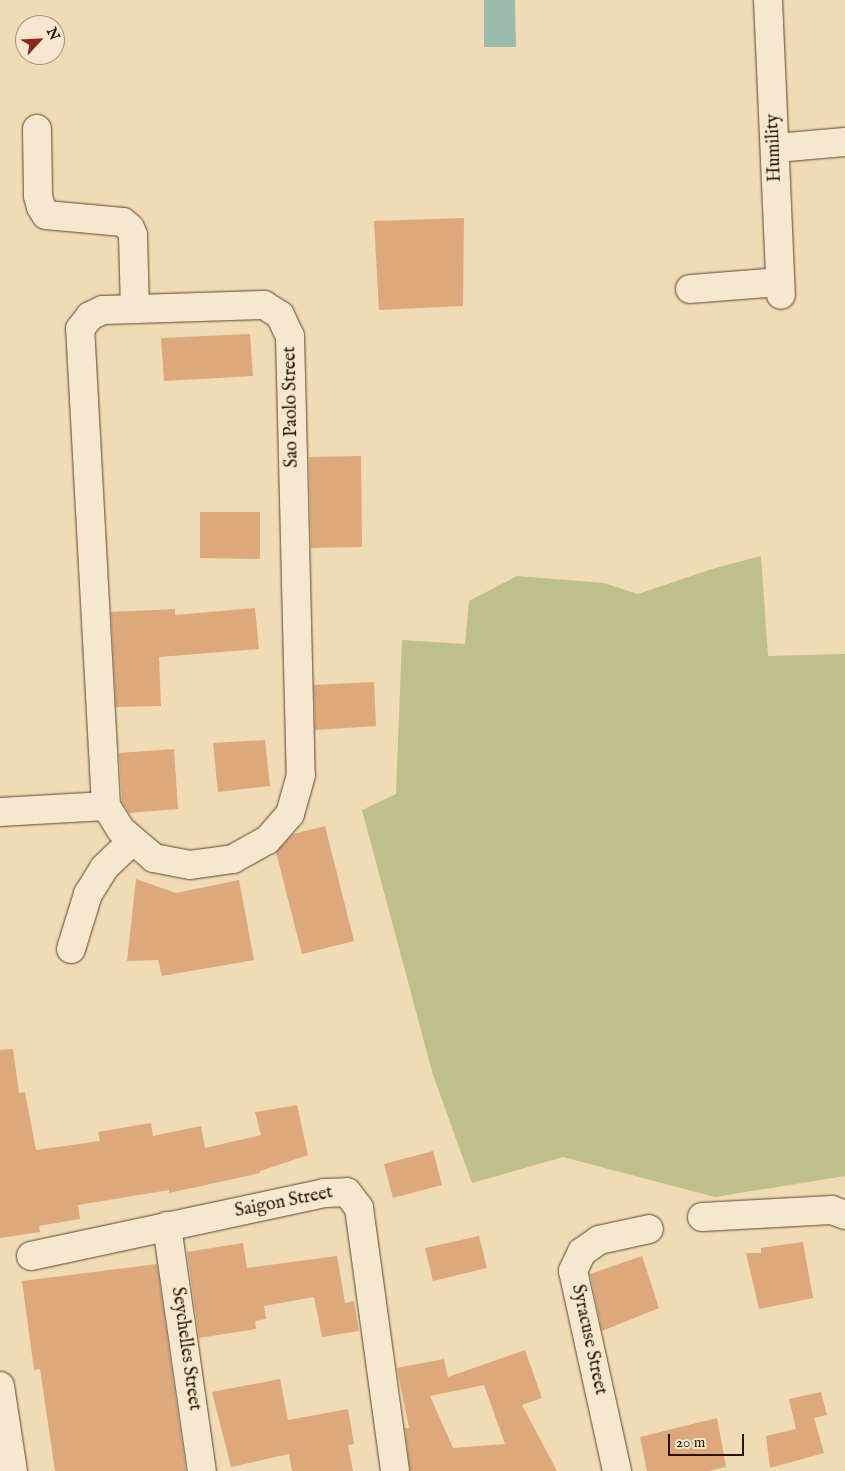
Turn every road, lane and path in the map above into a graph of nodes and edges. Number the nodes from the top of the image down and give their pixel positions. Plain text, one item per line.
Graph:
1 (768, 0) edge
2 (37, 128) dead end
3 (845, 142) edge
4 (776, 148) junction
5 (690, 289) dead end
6 (135, 309) junction
7 (106, 806) junction
8 (0, 812) edge
9 (132, 840) junction
10 (71, 949) dead end
11 (845, 1215) edge
12 (702, 1217) dead end
13 (167, 1226) junction
14 (649, 1229) dead end
15 (31, 1256) dead end
16 (0, 1386) edge
17 (13, 1471) edge
18 (202, 1471) edge
19 (395, 1471) edge
20 (617, 1471) edge

1 - 4 street, Humility
2 - 6 street
3 - 4 street
4 - 5 street, Humility
6 - 7 street, Sao Paolo Street
6 - 9 street, Sao Paolo Street
7 - 8 street
7 - 9 street, Sao Paolo Street
9 - 10 street
11 - 12 street
13 - 15 street, Saigon Street
13 - 18 street, Seychelles Street
13 - 19 street, Saigon Street
14 - 20 street, Syracuse Street
16 - 17 street

